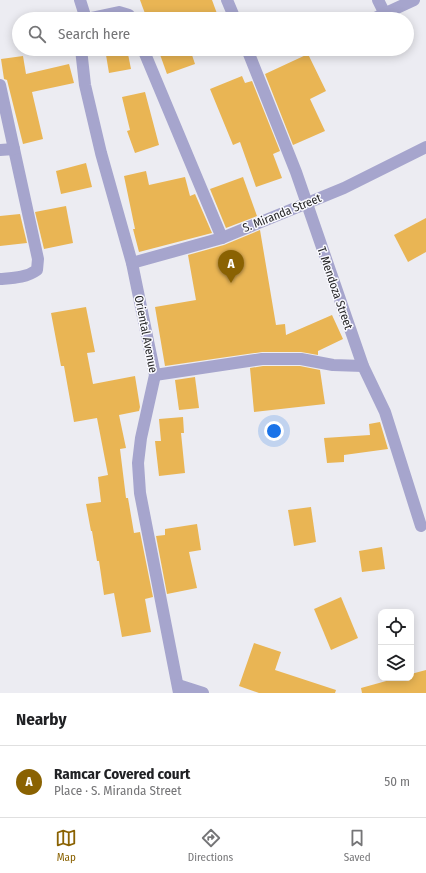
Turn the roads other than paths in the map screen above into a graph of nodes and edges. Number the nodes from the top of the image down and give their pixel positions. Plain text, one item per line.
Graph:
1 (80, 0) edge
2 (227, 0) edge
3 (378, 0) edge
4 (414, 0) edge
5 (84, 12) edge
6 (232, 12) edge
7 (384, 12) edge
8 (389, 12) edge
9 (82, 56) edge
10 (146, 56) edge
11 (250, 56) edge
12 (0, 85) edge
13 (426, 147) edge
14 (14, 149) junction
15 (0, 150) edge
16 (306, 203) junction
17 (222, 238) junction
18 (132, 263) junction
19 (0, 279) edge
20 (362, 366) junction
21 (155, 375) junction
22 (421, 526) dead end
23 (179, 689) edge
24 (203, 693) edge

1 - 5 street
2 - 6 street
3 - 7 street
4 - 8 street
9 - 18 street, Oriental Avenue
10 - 17 street
11 - 16 street, T. Mendoza Street
12 - 14 street
13 - 16 street, S. Miranda Street
14 - 15 street
14 - 19 street
16 - 17 street, S. Miranda Street
16 - 20 street, T. Mendoza Street
17 - 18 street, S. Miranda Street
18 - 21 street, Oriental Avenue
20 - 21 street
20 - 22 street, T. Mendoza Street
21 - 23 street, Oriental Avenue
23 - 24 street

